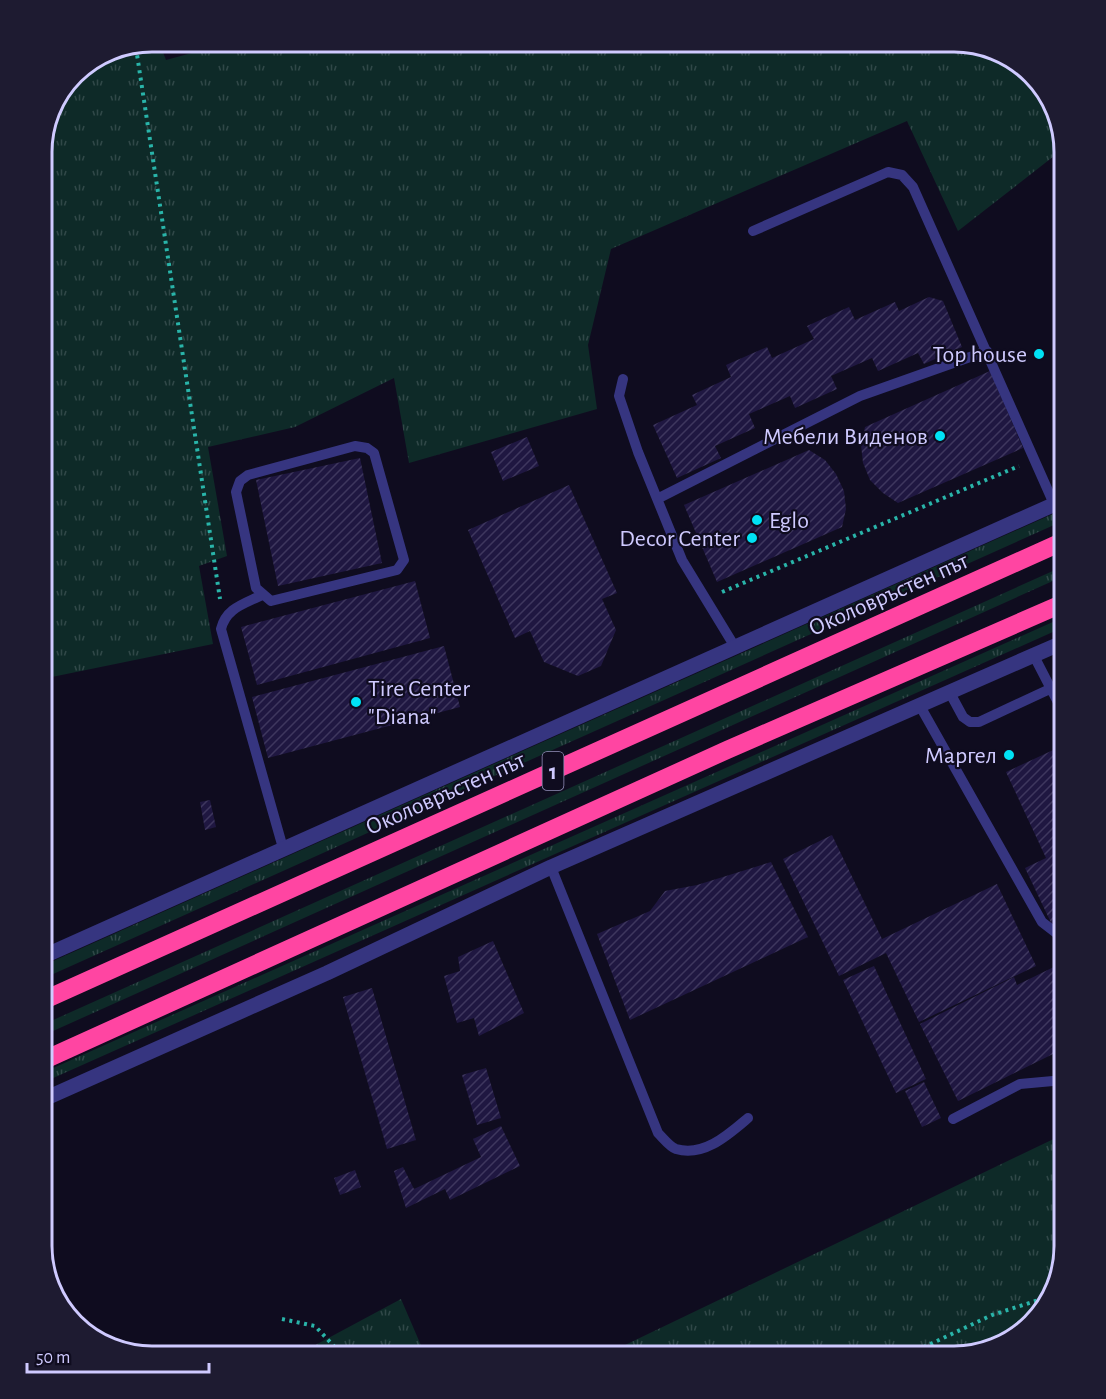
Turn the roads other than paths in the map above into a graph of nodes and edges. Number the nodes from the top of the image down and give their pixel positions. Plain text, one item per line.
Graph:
1 (753, 231) dead end
2 (987, 351) junction
3 (622, 379) dead end
4 (1054, 494) edge
5 (659, 498) junction
6 (1054, 504) edge
7 (1054, 546) edge
8 (262, 596) junction
9 (1054, 607) edge
10 (735, 647) junction
11 (1054, 647) edge
12 (1034, 656) junction
13 (1052, 688) junction
14 (1054, 692) edge
15 (950, 693) junction
16 (920, 706) junction
17 (283, 848) junction
18 (551, 867) junction
19 (1054, 932) edge
20 (52, 952) edge
21 (52, 996) edge
22 (52, 1056) edge
23 (1054, 1081) edge
24 (52, 1095) edge
25 (748, 1119) dead end
26 (953, 1119) dead end

1 - 2 lane
2 - 4 lane
2 - 5 lane
3 - 5 lane
5 - 10 lane
6 - 10 street
7 - 21 highway, Околовръстен път / 1
8 - 8 lane
8 - 17 lane
9 - 22 highway, 1
10 - 17 street
11 - 12 street
12 - 13 lane
12 - 15 street
13 - 14 lane
13 - 15 lane
15 - 16 street
16 - 18 street
16 - 19 lane
17 - 20 street
18 - 24 street
18 - 25 lane
23 - 26 lane

